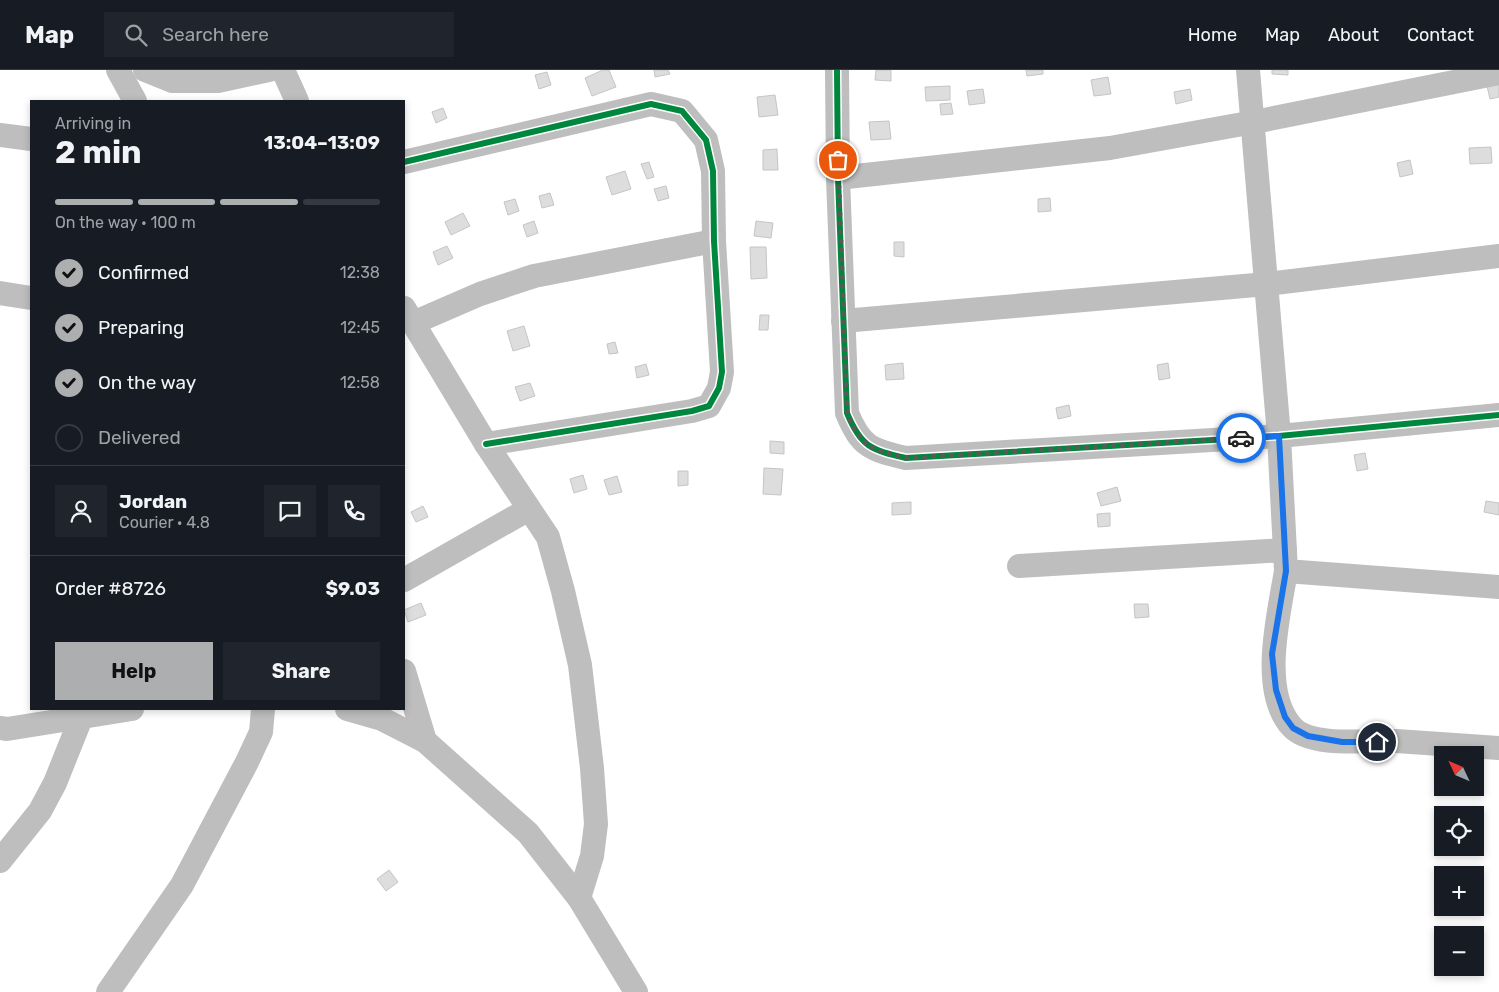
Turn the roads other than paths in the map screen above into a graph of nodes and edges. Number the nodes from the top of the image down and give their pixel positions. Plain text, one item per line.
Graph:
1 (118, 70) edge
2 (145, 70) edge
3 (269, 70) edge
4 (283, 70) edge
5 (837, 70) edge
6 (1248, 70) edge
7 (1499, 73) edge
8 (134, 100) edge
9 (297, 100) edge
10 (1254, 122) junction
11 (0, 135) edge
12 (30, 139) edge
13 (405, 162) edge
14 (838, 178) junction
15 (714, 241) junction
16 (1499, 256) edge
17 (1267, 284) junction
18 (0, 293) edge
19 (30, 298) edge
20 (408, 315) edge
21 (843, 321) junction
22 (1499, 415) edge
23 (1279, 436) junction
24 (486, 444) junction
25 (529, 509) junction
26 (1285, 561) junction
27 (1020, 566) dead end
28 (405, 579) edge
29 (1499, 587) edge
30 (405, 675) edge
31 (126, 710) edge
32 (263, 710) edge
33 (350, 710) edge
34 (81, 718) junction
35 (0, 728) edge
36 (425, 741) junction
37 (1499, 748) edge
38 (0, 861) edge
39 (579, 898) junction
40 (108, 992) edge
41 (636, 992) edge

1 - 8 street
2 - 3 street
4 - 9 street
5 - 14 street
6 - 10 street
7 - 10 street
10 - 14 street
10 - 17 street
11 - 12 street
13 - 15 street
14 - 21 street
15 - 20 street
15 - 24 street
16 - 17 street
17 - 21 street
17 - 23 street
18 - 19 street
20 - 24 street
21 - 23 street
22 - 23 street
23 - 26 street
24 - 25 street
25 - 28 street
25 - 39 street
26 - 27 street
26 - 29 street
26 - 37 street
30 - 36 street
31 - 34 street
32 - 40 street
33 - 36 street
34 - 35 street
34 - 38 street
36 - 39 street
39 - 41 street

